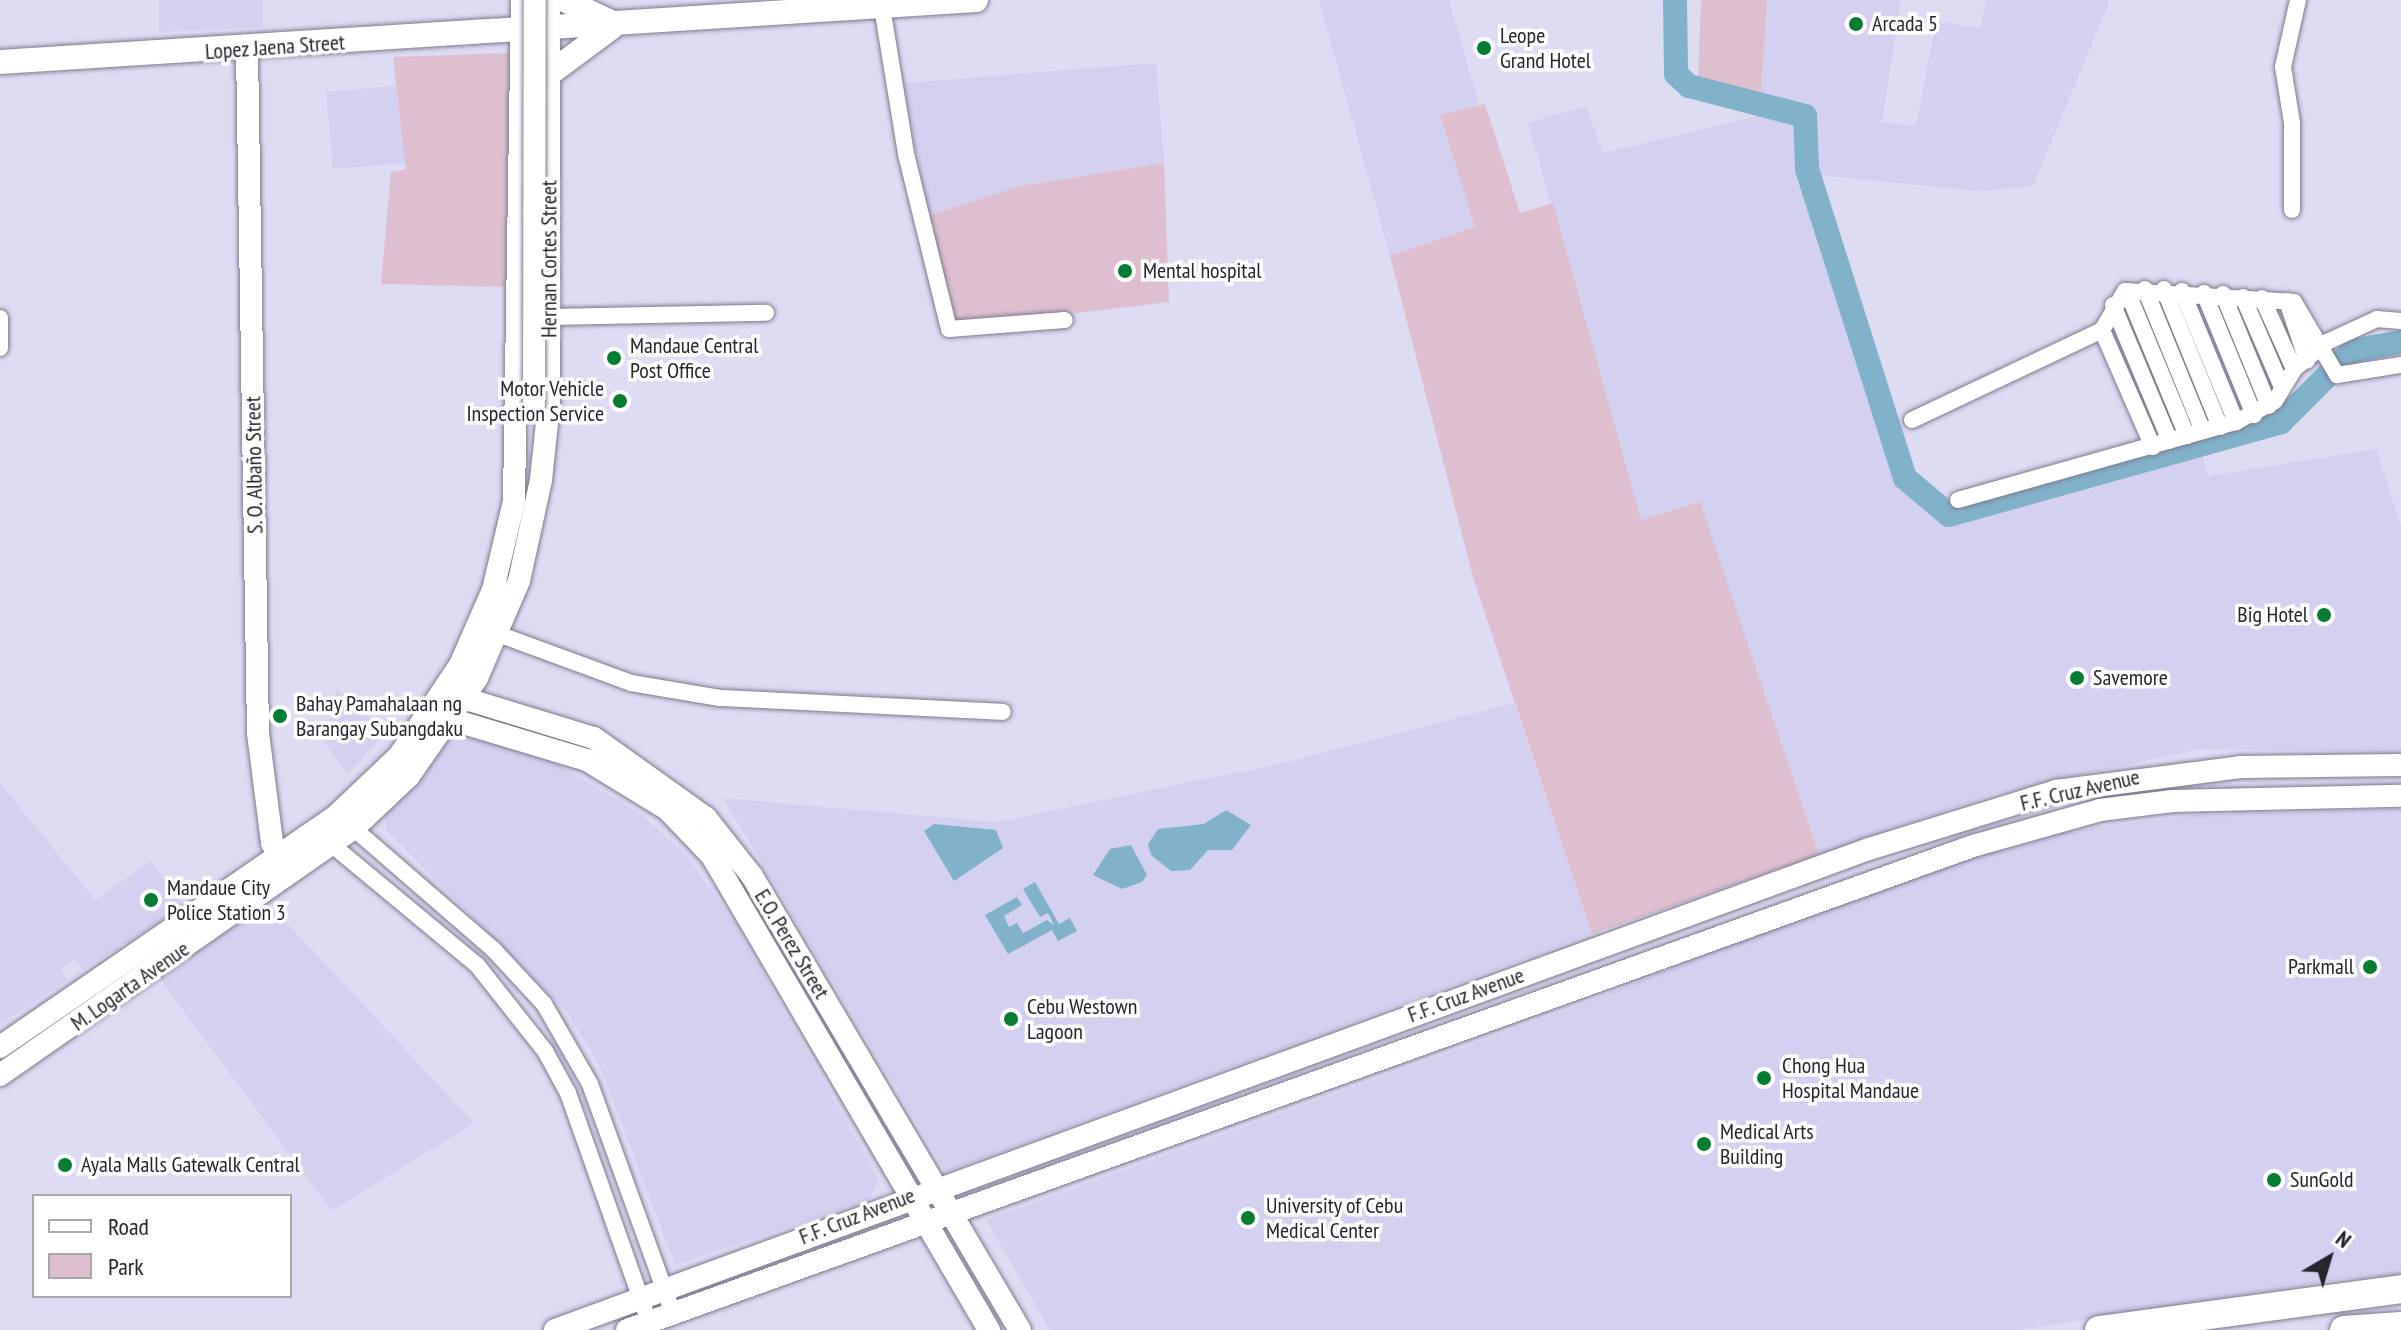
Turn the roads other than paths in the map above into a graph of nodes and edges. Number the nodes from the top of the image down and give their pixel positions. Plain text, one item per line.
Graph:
1 (522, 0) edge
2 (535, 0) edge
3 (549, 0) edge
4 (564, 0) edge
5 (976, 0) edge
6 (2298, 0) edge
7 (882, 7) junction
8 (617, 24) junction
9 (549, 29) junction
10 (521, 31) junction
11 (247, 49) junction
12 (0, 62) edge
13 (549, 74) junction
14 (2292, 210) dead end
15 (2145, 289) junction
16 (2164, 289) junction
17 (2127, 291) junction
18 (2182, 291) junction
19 (2204, 293) junction
20 (2223, 294) junction
21 (2243, 297) junction
22 (2262, 298) junction
23 (2113, 305) junction
24 (766, 313) dead end
25 (549, 317) junction
26 (0, 318) edge
27 (1065, 320) dead end
28 (2401, 321) edge
29 (0, 330) edge
30 (2102, 330) junction
31 (2224, 345) junction
32 (0, 348) edge
33 (2201, 357) junction
34 (2316, 364) junction
35 (2401, 365) edge
36 (2170, 371) junction
37 (2281, 385) junction
38 (2139, 387) junction
39 (2261, 410) junction
40 (1912, 420) dead end
41 (2228, 424) junction
42 (2195, 434) junction
43 (2170, 441) junction
44 (2153, 447) junction
45 (1958, 500) dead end
46 (523, 515) junction
47 (498, 634) junction
48 (455, 696) junction
49 (1003, 712) dead end
50 (442, 716) junction
51 (2401, 765) edge
52 (2401, 796) edge
53 (345, 822) junction
54 (324, 838) junction
55 (284, 866) junction
56 (770, 927) junction
57 (0, 1047) edge
58 (0, 1075) edge
59 (936, 1186) junction
60 (911, 1195) junction
61 (955, 1217) junction
62 (929, 1226) junction
63 (663, 1289) junction
64 (2401, 1289) edge
65 (640, 1298) junction
66 (673, 1313) junction
67 (649, 1322) junction
68 (2401, 1326) edge
69 (555, 1330) edge
70 (627, 1330) edge
71 (989, 1330) edge
72 (1020, 1330) edge
73 (2099, 1330) edge
74 (2344, 1330) edge

1 - 10 main road, Hernan Cortes Street
2 - 46 main road, Hernan Cortes Street, bridge
3 - 9 main road, Hernan Cortes Street
4 - 8 main road
5 - 7 main road, Lopez Jaena Street
6 - 14 street
7 - 8 main road, Lopez Jaena Street
7 - 27 street
8 - 9 main road, Lopez Jaena Street
8 - 13 main road
9 - 10 main road, Lopez Jaena Street
9 - 13 main road, Hernan Cortes Street
10 - 11 main road, Lopez Jaena Street
10 - 46 main road, Hernan Cortes Street
11 - 12 main road, Lopez Jaena Street
11 - 55 main road, S. O. Albaño Street
13 - 25 main road, Hernan Cortes Street
15 - 16 street
15 - 17 street
15 - 36 street
16 - 18 street
16 - 33 street
17 - 23 street
17 - 36 street
18 - 19 street
18 - 33 street
19 - 20 street
19 - 31 street
20 - 21 street
20 - 39 street
21 - 22 street
21 - 37 street
22 - 34 street
22 - 34 street
23 - 30 street
23 - 38 street
24 - 25 street
25 - 46 main road, Hernan Cortes Street
26 - 29 street
28 - 34 street
29 - 32 street
30 - 38 street
30 - 40 street
31 - 33 street
31 - 39 street
33 - 36 street
33 - 41 street
34 - 35 street
34 - 37 street
36 - 38 street
36 - 42 street
37 - 39 street
38 - 43 street
38 - 44 street
39 - 41 street
41 - 42 street
42 - 43 street
43 - 44 street
44 - 45 street
46 - 47 main road, Hernan Cortes Street
46 - 48 main road, Hernan Cortes Street
47 - 48 main road, Hernan Cortes Street
47 - 49 street
48 - 50 main road, M. Logarta Avenue
48 - 56 main road, E.O. Perez Street
50 - 53 main road, M. Logarta Avenue
50 - 56 main road, E.O. Perez Street
51 - 59 main road, F.F. Cruz Avenue
52 - 61 main road, F.F. Cruz Avenue
53 - 54 main road, M. Logarta Avenue
53 - 63 street
54 - 55 main road, M. Logarta Avenue
54 - 65 street
55 - 57 main road, M. Logarta Avenue
55 - 58 main road, M. Logarta Avenue
56 - 59 main road, E.O. Perez Street
56 - 60 main road, E.O. Perez Street
59 - 60 main road, F.F. Cruz Avenue
59 - 61 main road, E.O. Perez Street
60 - 62 main road, E.O. Perez Street
60 - 63 main road, F.F. Cruz Avenue
61 - 62 main road, F.F. Cruz Avenue
61 - 72 main road, E.O. Perez Street
62 - 66 main road, F.F. Cruz Avenue
62 - 71 main road, E.O. Perez Street
63 - 65 main road, F.F. Cruz Avenue
63 - 66 street
64 - 73 highway
65 - 67 street
65 - 69 main road, F.F. Cruz Avenue
66 - 67 main road, F.F. Cruz Avenue
67 - 70 main road, F.F. Cruz Avenue
68 - 74 highway

